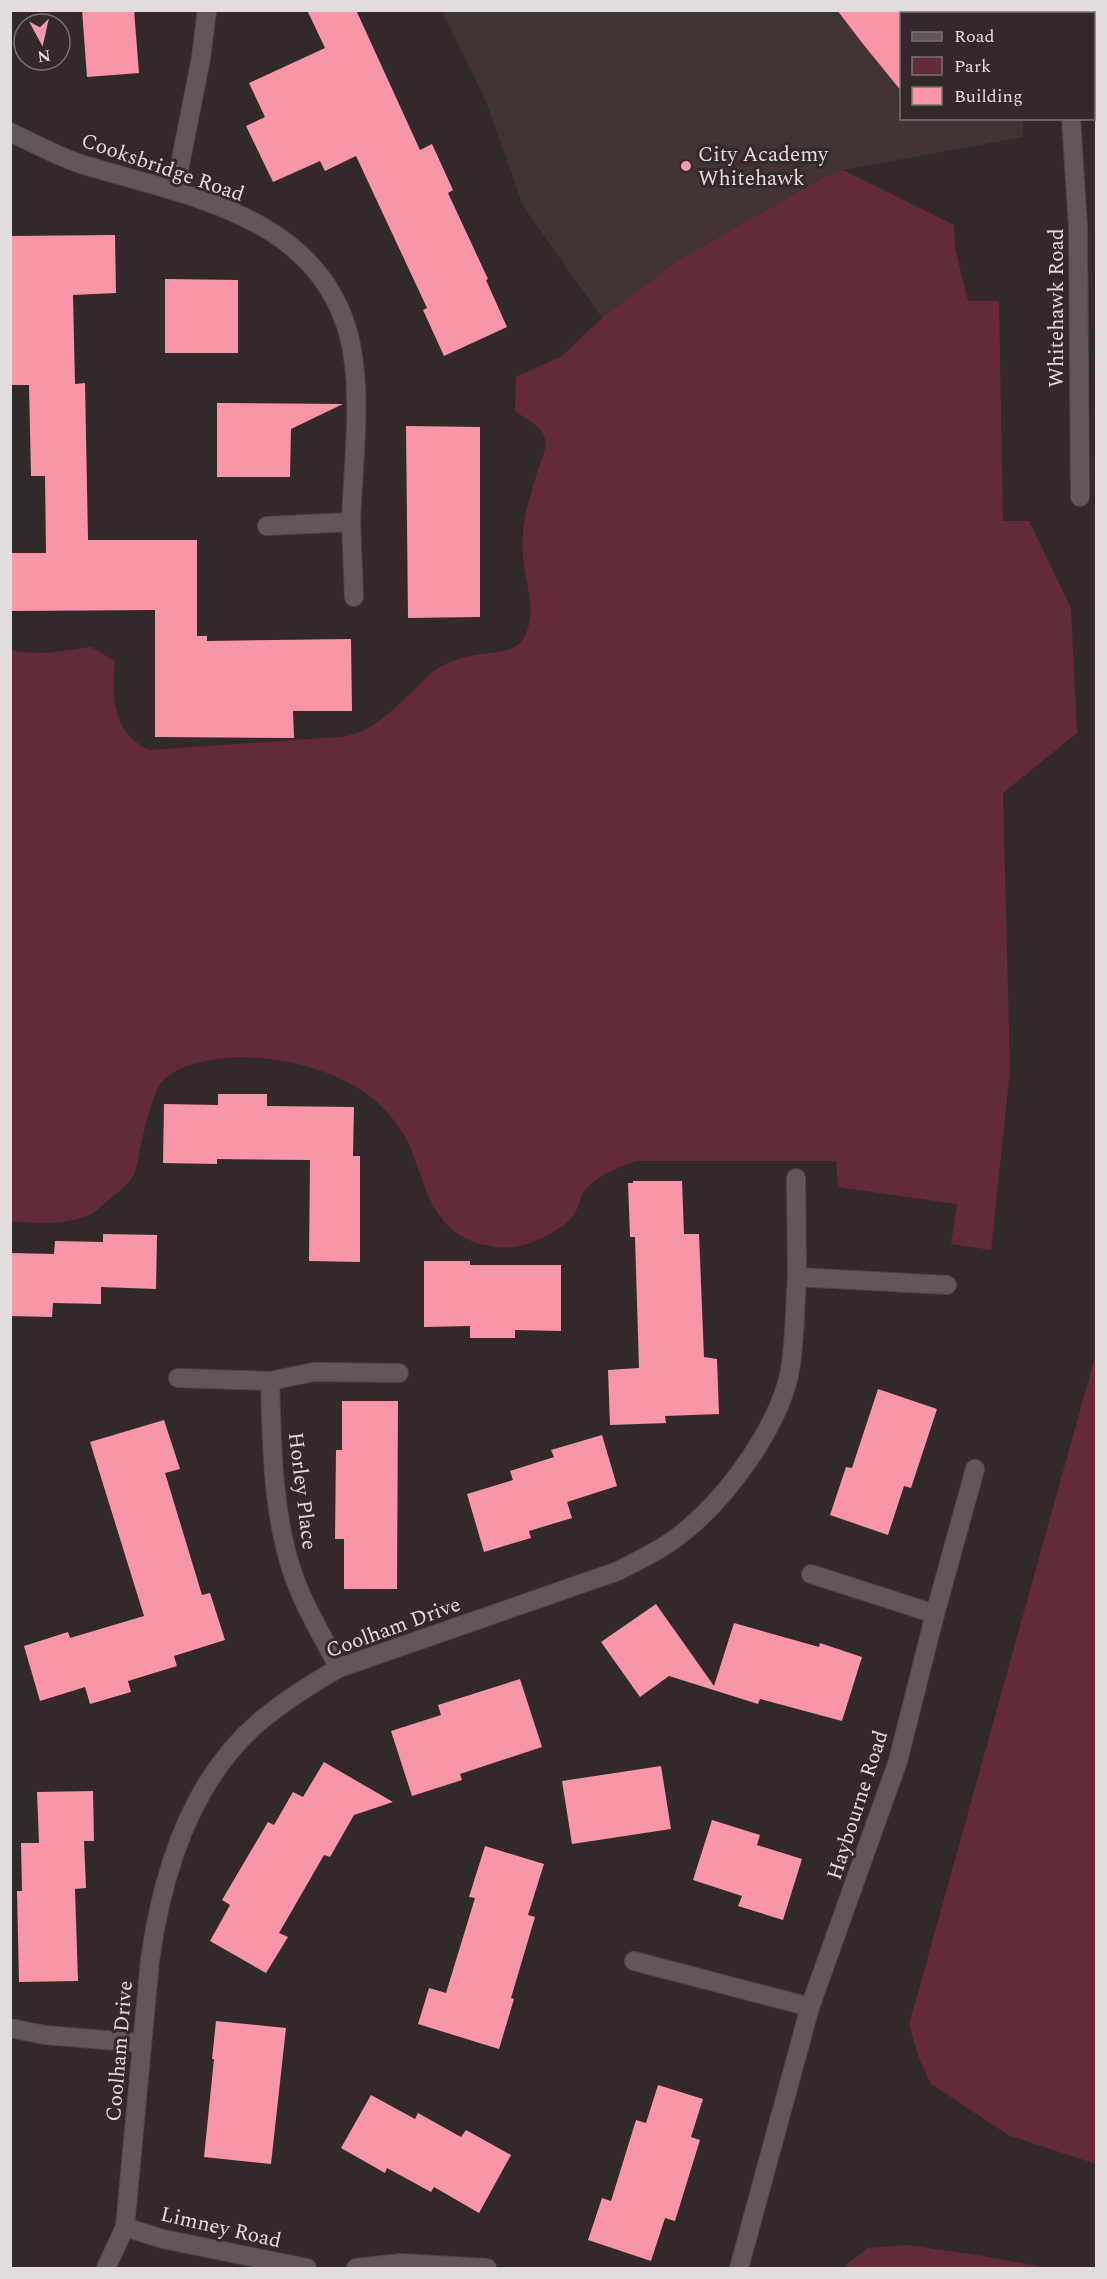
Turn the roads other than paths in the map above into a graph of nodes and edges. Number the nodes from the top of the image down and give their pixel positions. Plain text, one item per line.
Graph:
1 (207, 10) edge
2 (1071, 120) edge
3 (10, 132) edge
4 (175, 190) junction
5 (1080, 497) dead end
6 (351, 522) junction
7 (267, 526) dead end
8 (354, 597) dead end
9 (796, 1178) dead end
10 (797, 1277) junction
11 (947, 1285) dead end
12 (399, 1373) dead end
13 (178, 1378) dead end
14 (270, 1381) junction
15 (975, 1468) dead end
16 (811, 1574) dead end
17 (935, 1614) junction
18 (339, 1668) junction
19 (634, 1961) dead end
20 (810, 2007) junction
21 (10, 2028) edge
22 (142, 2043) junction
23 (125, 2227) junction
24 (106, 2268) edge
25 (307, 2268) edge
26 (356, 2268) edge
27 (487, 2268) edge
28 (739, 2268) edge

1 - 4 street
2 - 5 street, Whitehawk Road
3 - 4 street, Cooksbridge Road
4 - 6 street, Cooksbridge Road
6 - 7 street
6 - 8 street, Cooksbridge Road
9 - 10 street, Coolham Drive
10 - 11 street
10 - 18 street, Coolham Drive
12 - 14 street
13 - 14 street
14 - 18 street, Horley Place
15 - 17 street, Haybourne Road
16 - 17 street
17 - 20 street, Haybourne Road
18 - 22 street, Coolham Drive
19 - 20 street
20 - 28 street, Haybourne Road
21 - 22 street
22 - 23 street, Coolham Drive
23 - 24 street, Coolham Drive
23 - 25 street, Limney Road
26 - 27 street

